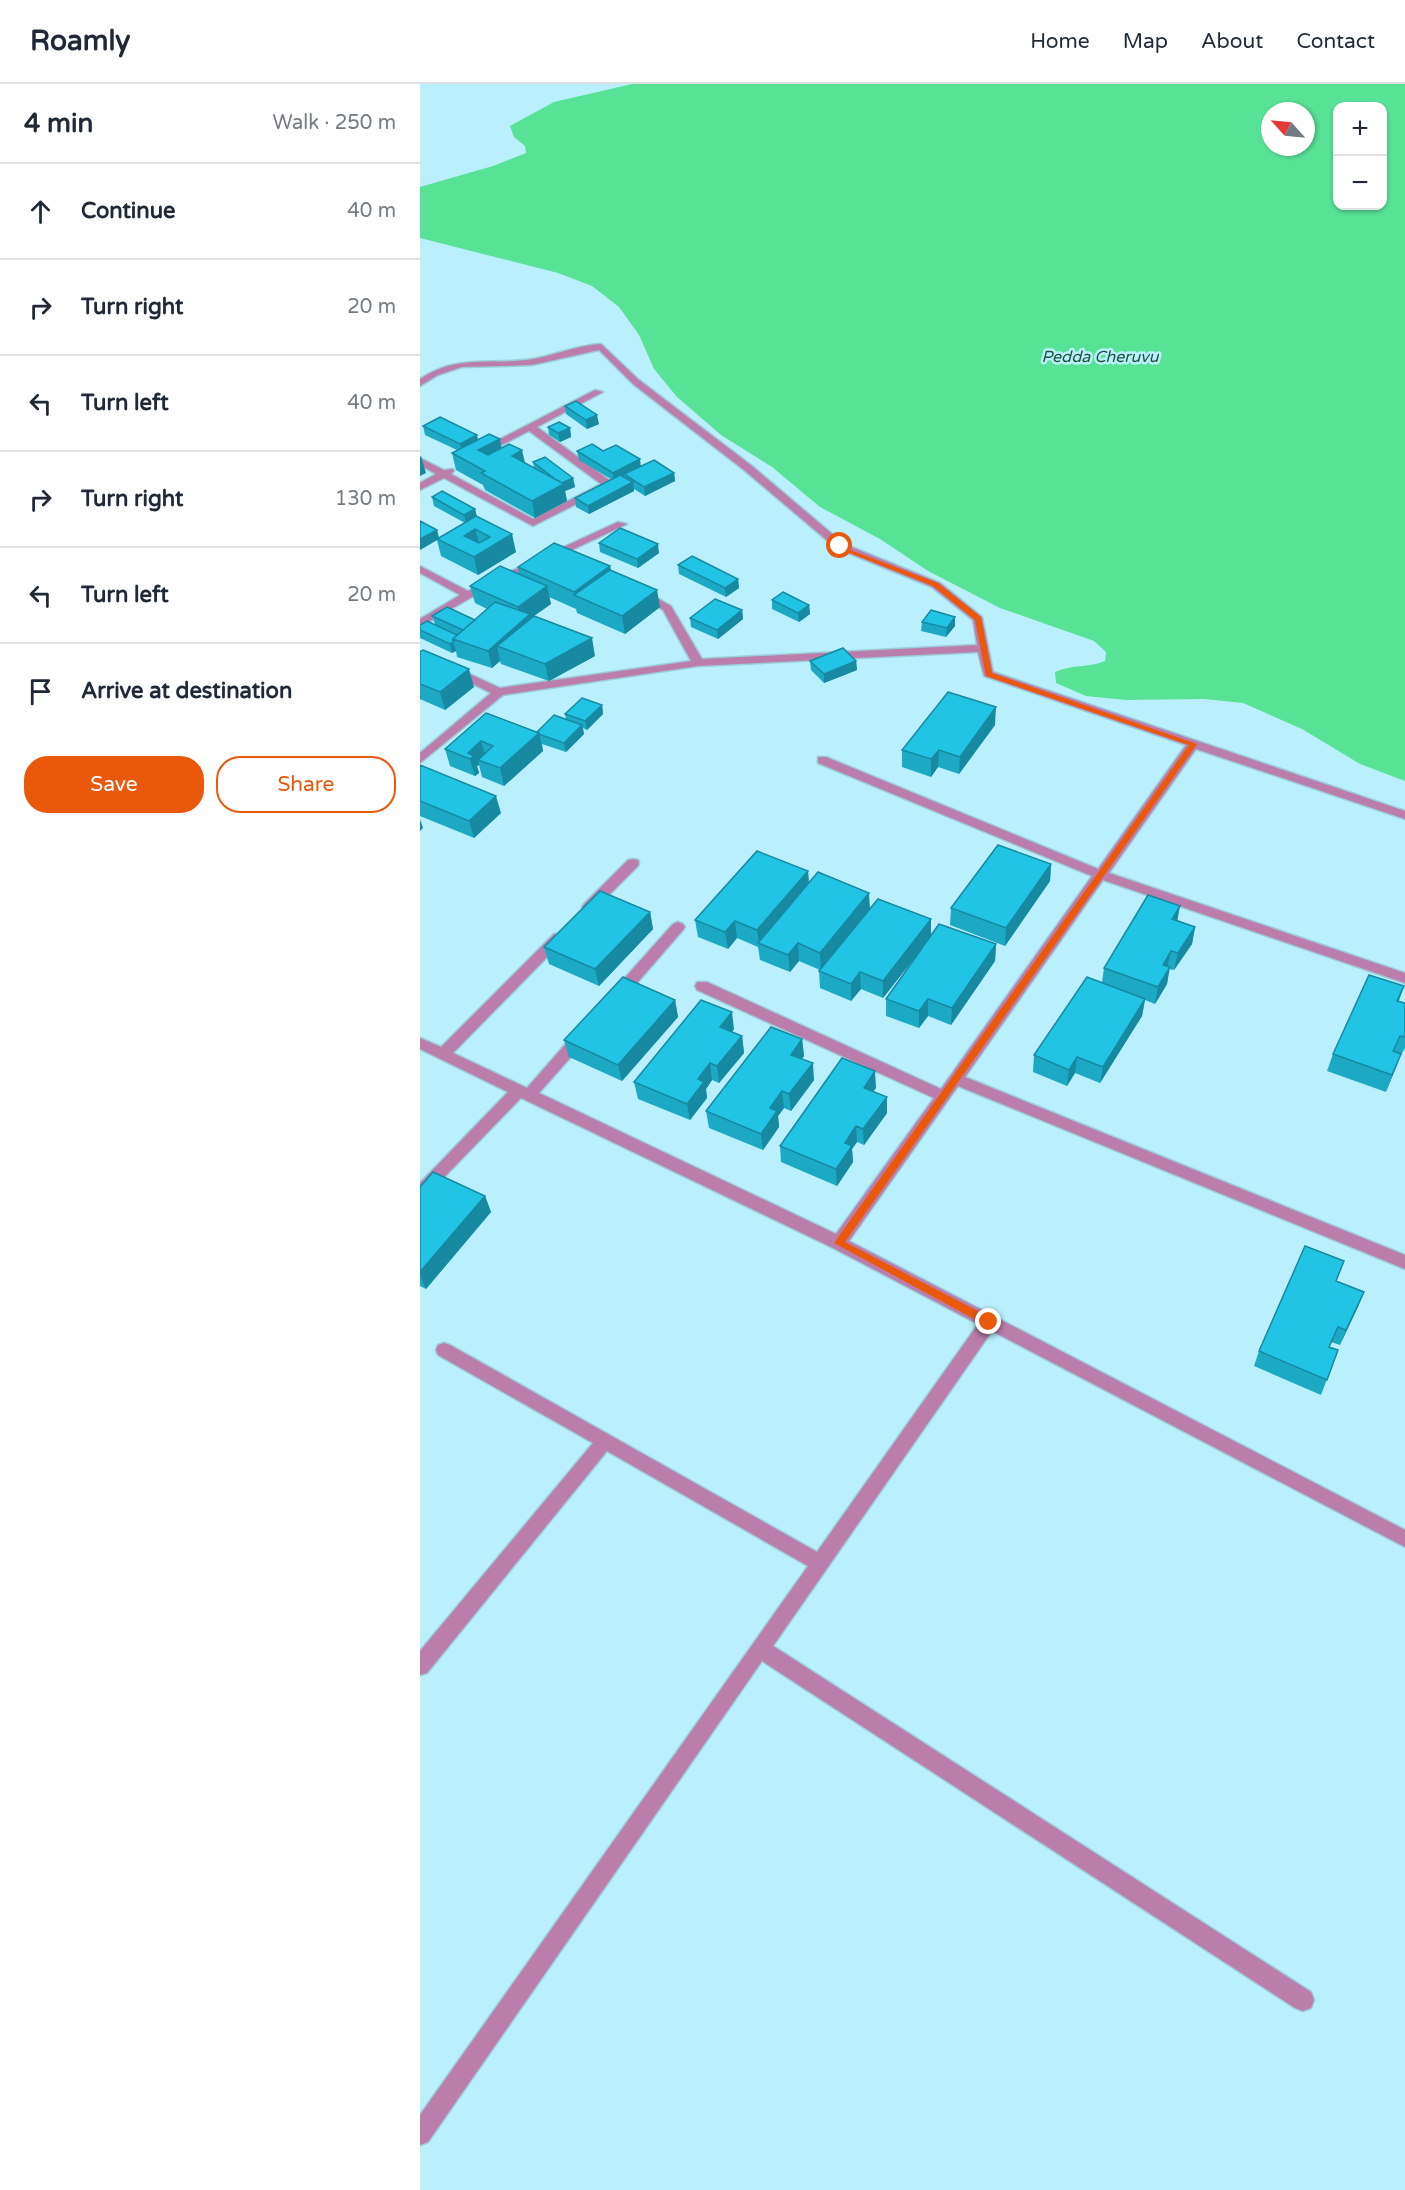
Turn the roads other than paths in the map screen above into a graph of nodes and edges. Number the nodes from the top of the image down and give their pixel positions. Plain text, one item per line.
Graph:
1 (420, 383) edge
2 (598, 392) dead end
3 (529, 426) junction
4 (473, 456) edge
5 (420, 460) edge
6 (463, 462) edge
7 (444, 474) junction
8 (420, 487) edge
9 (622, 524) dead end
10 (420, 569) edge
11 (628, 584) edge
12 (468, 595) junction
13 (420, 624) edge
14 (984, 648) junction
15 (420, 654) edge
16 (698, 663) junction
17 (499, 692) junction
18 (1193, 744) junction
19 (420, 759) edge
20 (822, 760) dead end
21 (1405, 815) edge
22 (633, 863) dead end
23 (1101, 875) junction
24 (678, 927) dead end
25 (1405, 978) edge
26 (702, 986) dead end
27 (607, 1006) edge
28 (592, 1024) edge
29 (420, 1043) edge
30 (443, 1054) junction
31 (956, 1078) junction
32 (524, 1092) junction
33 (943, 1096) junction
34 (420, 1193) edge
35 (839, 1243) junction
36 (1405, 1262) edge
37 (989, 1322) junction
38 (444, 1350) dead end
39 (605, 1441) junction
40 (1405, 1539) edge
41 (820, 1563) junction
42 (760, 1649) junction
43 (420, 1666) edge
44 (1303, 2000) dead end
45 (420, 2134) edge

1 - 14 street
2 - 3 street
3 - 4 street
3 - 7 street
5 - 7 street
6 - 7 street
7 - 8 street
9 - 12 street
10 - 12 street
11 - 16 street
12 - 13 street
14 - 16 street
14 - 18 street
15 - 17 street
16 - 17 street
17 - 19 street
18 - 21 street
18 - 23 street
20 - 23 street
22 - 30 street
23 - 25 street
23 - 31 street
24 - 27 street
26 - 33 street
28 - 32 street
29 - 30 street
30 - 32 street
31 - 33 street
31 - 36 street
32 - 34 street
32 - 35 street
33 - 35 street
35 - 37 street
37 - 40 street
37 - 41 street
38 - 39 street
39 - 41 street
39 - 43 street
41 - 42 street
42 - 44 street
42 - 45 street

